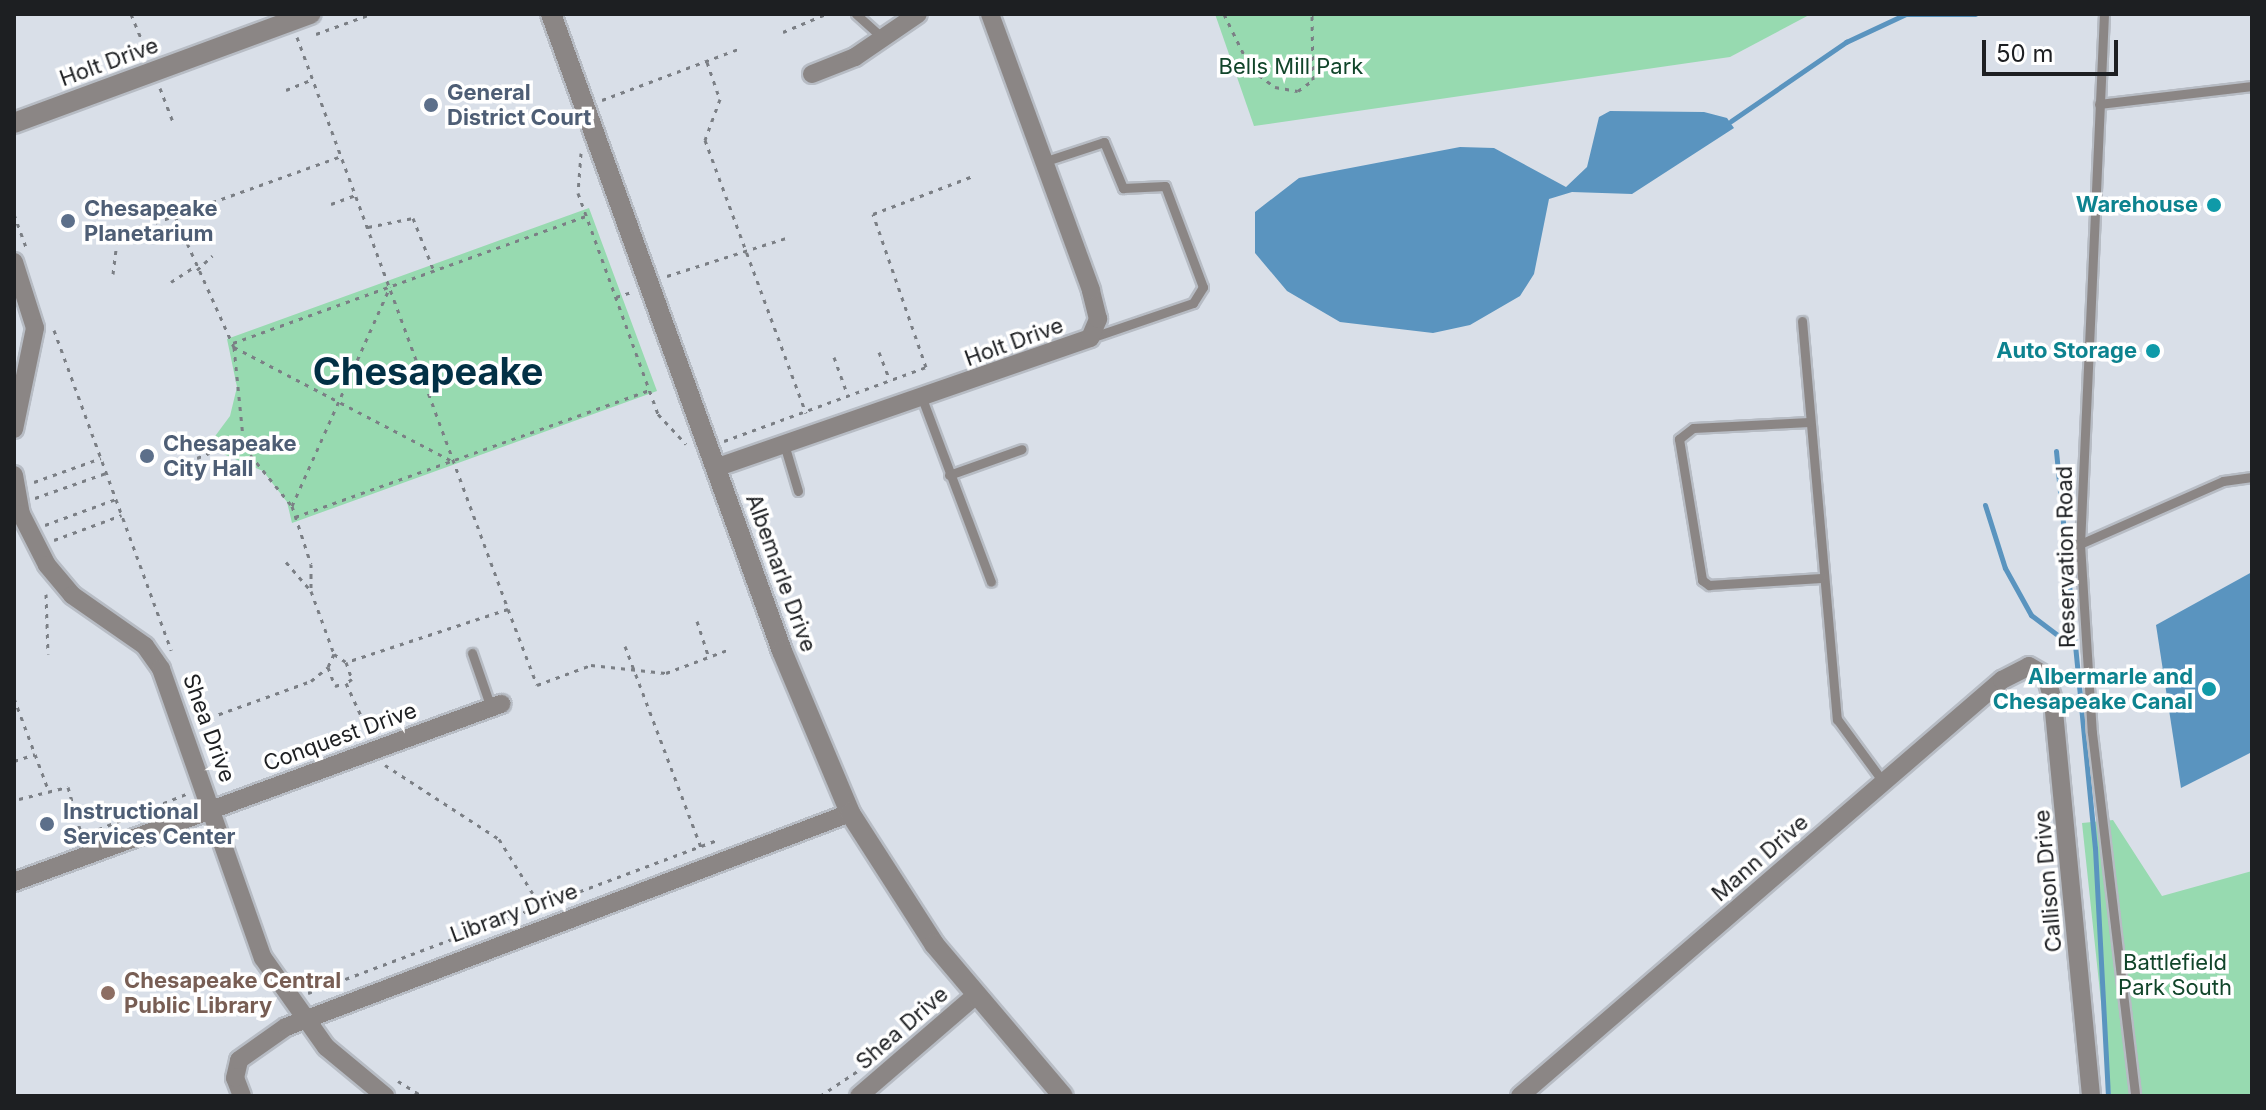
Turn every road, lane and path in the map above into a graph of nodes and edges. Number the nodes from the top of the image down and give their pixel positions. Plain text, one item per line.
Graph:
1 (371, 14) edge
2 (551, 14) edge
3 (826, 14) edge
4 (856, 14) edge
5 (918, 14) edge
6 (990, 14) edge
7 (1224, 14) edge
8 (1312, 14) edge
9 (2104, 14) edge
10 (301, 25) edge
11 (783, 32) dead end
12 (879, 35) junction
13 (741, 48) dead end
14 (707, 62) junction
15 (812, 74) dead end
16 (313, 79) junction
17 (2252, 86) edge
18 (286, 90) dead end
19 (2099, 104) junction
20 (584, 106) junction
21 (14, 123) edge
22 (580, 146) dead end
23 (341, 156) junction
24 (1046, 161) junction
25 (973, 176) dead end
26 (356, 195) junction
27 (331, 204) dead end
28 (14, 214) edge
29 (175, 216) junction
30 (586, 216) junction
31 (367, 227) junction
32 (20, 231) junction
33 (14, 233) edge
34 (789, 237) dead end
35 (745, 247) junction
36 (212, 256) dead end
37 (22, 260) edge
38 (196, 268) junction
39 (434, 271) junction
40 (113, 274) dead end
41 (171, 282) dead end
42 (648, 283) junction
43 (390, 287) junction
44 (616, 297) junction
45 (50, 316) dead end
46 (1802, 321) dead end
47 (1090, 338) junction
48 (233, 345) junction
49 (879, 352) dead end
50 (834, 357) dead end
51 (890, 380) junction
52 (649, 390) junction
53 (848, 396) junction
54 (923, 401) junction
55 (338, 403) junction
56 (806, 413) junction
57 (1809, 422) junction
58 (14, 429) edge
59 (241, 440) junction
60 (784, 444) junction
61 (710, 446) junction
62 (1022, 449) dead end
63 (101, 458) junction
64 (197, 458) dead end
65 (452, 461) junction
66 (718, 467) junction
67 (106, 473) junction
68 (949, 475) junction
69 (2252, 477) edge
70 (22, 490) edge
71 (798, 491) dead end
72 (116, 499) junction
73 (292, 506) junction
74 (122, 515) junction
75 (295, 517) junction
76 (43, 535) junction
77 (2080, 544) junction
78 (14, 546) edge
79 (286, 562) dead end
80 (1821, 578) junction
81 (991, 582) dead end
82 (311, 591) junction
83 (508, 609) junction
84 (697, 621) dead end
85 (625, 646) dead end
86 (730, 649) dead end
87 (472, 653) dead end
88 (334, 654) junction
89 (709, 657) junction
90 (346, 662) junction
91 (176, 663) dead end
92 (633, 666) junction
93 (328, 667) junction
94 (2035, 667) joint
95 (346, 683) junction
96 (14, 698) edge
97 (496, 706) joint
98 (192, 707) dead end
99 (197, 722) junction
100 (202, 736) dead end
101 (376, 750) junction
102 (35, 754) junction
103 (14, 761) edge
104 (213, 765) dead end
105 (223, 779) junction
106 (1884, 783) junction
107 (205, 786) junction
108 (48, 789) junction
109 (19, 799) dead end
110 (222, 806) junction
111 (850, 813) junction
112 (82, 836) junction
113 (719, 839) dead end
114 (68, 844) dead end
115 (701, 847) junction
116 (14, 882) edge
117 (547, 916) junction
118 (304, 985) dead end
119 (310, 991) junction
120 (976, 995) junction
121 (291, 1003) junction
122 (322, 1011) junction
123 (304, 1021) junction
124 (859, 1070) dead end
125 (390, 1076) dead end
126 (242, 1096) edge
127 (385, 1096) edge
128 (422, 1096) edge
129 (820, 1096) edge
130 (859, 1096) edge
131 (1063, 1096) edge
132 (1520, 1096) edge
133 (2091, 1096) edge
134 (2135, 1096) edge

1 - 10 path
2 - 20 street, Albemarle Drive
3 - 11 path
4 - 12 lane
5 - 12 street
6 - 24 street, Holt Drive
7 - 8 path
9 - 19 lane, Reservation Road
10 - 16 path
10 - 21 street, Holt Drive
12 - 15 street
13 - 14 path
14 - 20 path
14 - 35 path
16 - 18 path
16 - 23 path
17 - 19 lane
19 - 77 lane, Reservation Road
20 - 42 street, Albemarle Drive
22 - 30 path
23 - 26 path
23 - 29 path
24 - 47 street, Holt Drive
24 - 47 lane
25 - 51 path
26 - 27 path
26 - 31 path
28 - 32 path
29 - 38 path
29 - 40 path
30 - 39 path
30 - 44 path
31 - 39 path
31 - 43 path
32 - 33 path
32 - 37 path
34 - 35 path
35 - 42 path
35 - 56 path
36 - 38 path
37 - 58 street
38 - 41 path
38 - 48 path
39 - 43 path
42 - 44 path
42 - 61 street, Albemarle Drive
43 - 48 path
43 - 55 path
43 - 65 path
44 - 52 path
45 - 63 path
46 - 57 lane
47 - 54 street, Holt Drive
48 - 55 path
48 - 59 path
49 - 51 path
50 - 53 path
51 - 53 path
52 - 61 path
52 - 65 path
53 - 56 path
54 - 60 street, Holt Drive
54 - 68 lane
55 - 65 path
55 - 73 path
56 - 61 path
57 - 80 lane
57 - 80 lane
59 - 64 path
59 - 73 path
60 - 66 street, Holt Drive
60 - 71 lane
61 - 66 street, Albemarle Drive
62 - 68 lane
63 - 67 path
63 - 70 path
65 - 75 path
65 - 83 path
66 - 111 street, Albemarle Drive
67 - 70 path
67 - 72 path
68 - 81 lane
69 - 77 lane
70 - 76 street, Shea Drive
72 - 74 path
72 - 76 path
73 - 75 path
74 - 76 path
74 - 91 path
75 - 82 path
76 - 78 street
76 - 107 street, Shea Drive
77 - 134 lane, Reservation Road
79 - 82 path
80 - 106 lane
82 - 88 path
83 - 90 path
83 - 92 path
84 - 89 path
85 - 92 path
86 - 89 path
87 - 97 lane
88 - 90 path
88 - 93 path
89 - 92 path
90 - 95 path
92 - 115 path
93 - 95 path
93 - 99 path
94 - 106 street, Mann Drive
94 - 133 street, Callison Drive
95 - 101 path
96 - 102 path
97 - 101 street, Conquest Drive
98 - 99 path
99 - 100 path
101 - 110 street, Conquest Drive
101 - 117 path
102 - 103 path
102 - 108 path
104 - 105 path
105 - 107 path
105 - 110 path
106 - 132 street, Mann Drive
107 - 110 street, Shea Drive
107 - 112 path
108 - 109 path
108 - 112 path
110 - 116 street, Conquest Drive
110 - 121 street, Shea Drive
111 - 117 street, Library Drive
111 - 120 street, Albemarle Drive
112 - 114 path
113 - 115 path
115 - 117 path
117 - 119 path
117 - 122 street, Library Drive
118 - 119 path
119 - 121 path
119 - 122 path
120 - 130 street, Shea Drive
120 - 131 street, Albemarle Drive
121 - 123 street, Shea Drive
122 - 123 street, Library Drive
123 - 126 street, Library Drive
123 - 127 street, Shea Drive
124 - 129 path
125 - 128 path

